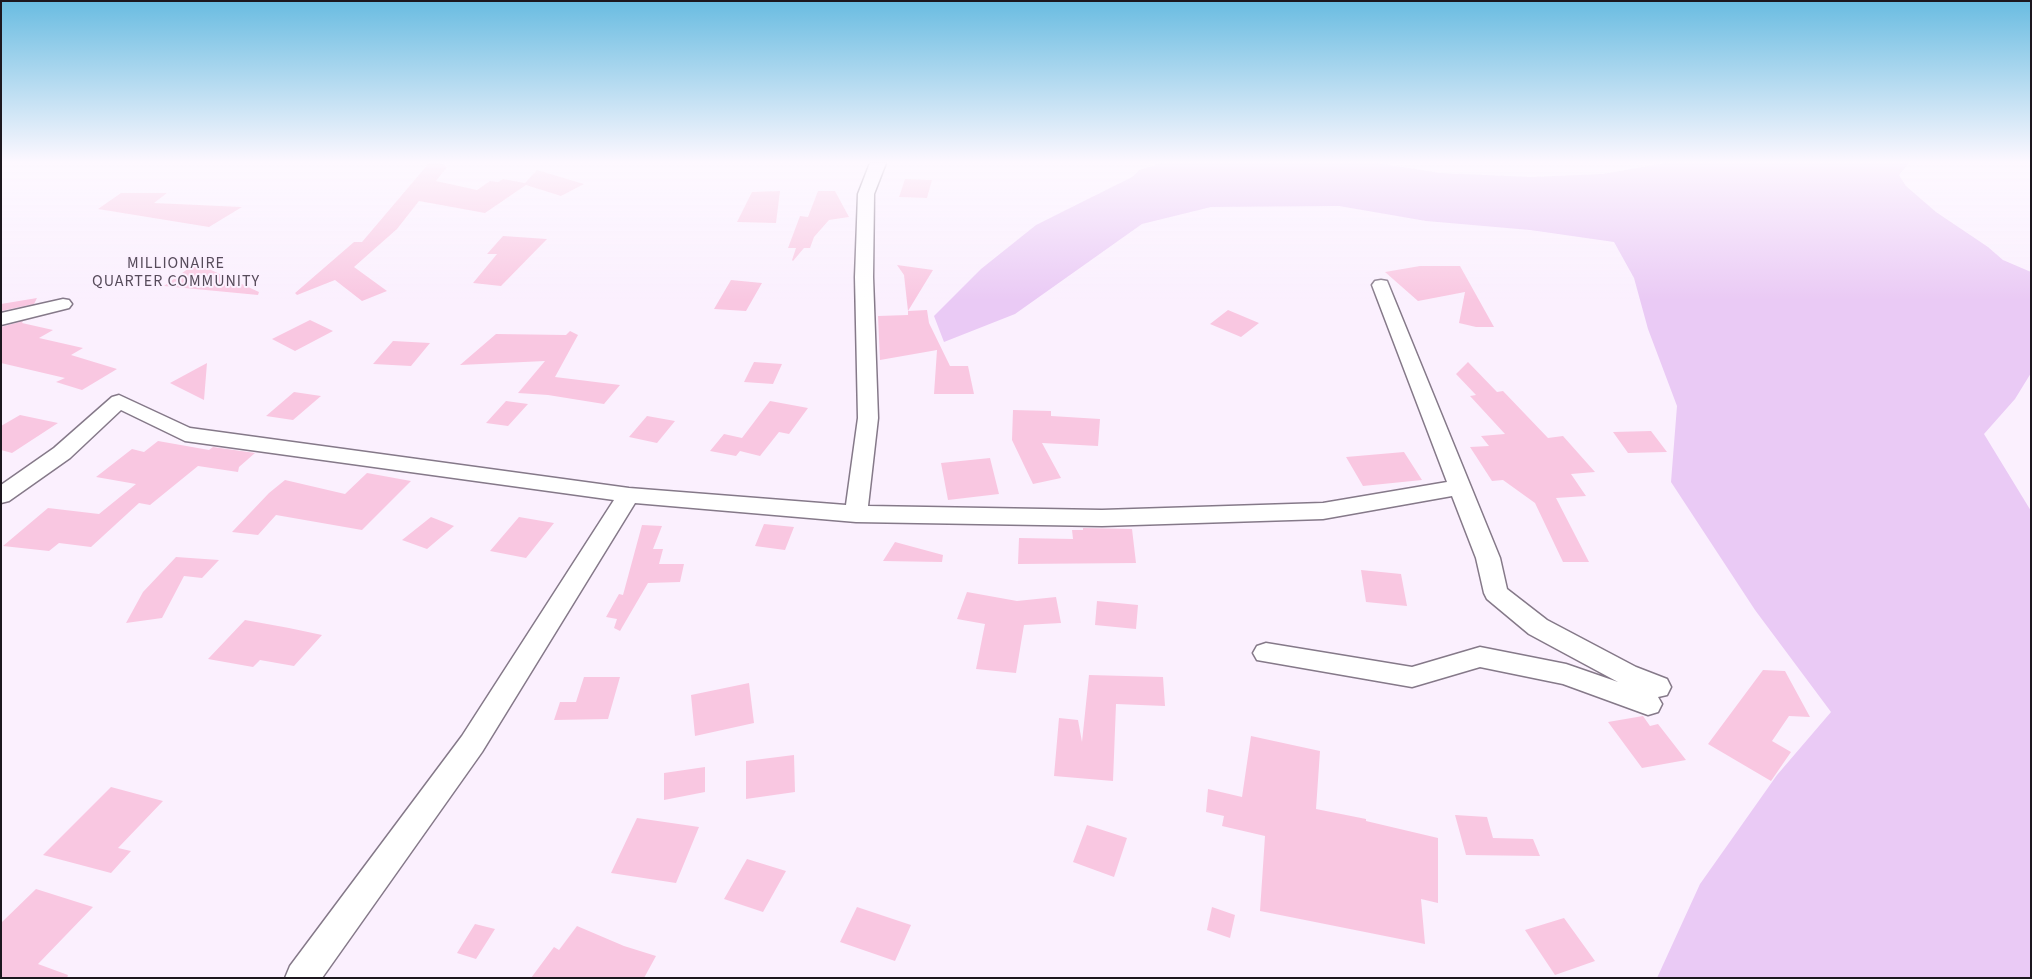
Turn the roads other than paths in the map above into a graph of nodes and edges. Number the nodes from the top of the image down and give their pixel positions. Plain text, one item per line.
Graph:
1 (866, 209) edge
2 (1381, 285) dead end
3 (63, 304) dead end
4 (1, 319) edge
5 (1460, 487) junction
6 (629, 495) junction
7 (1, 496) edge
8 (856, 514) junction
9 (1266, 653) dead end
10 (1627, 674) junction
11 (1657, 686) dead end
12 (302, 978) edge

1 - 8 street
2 - 5 street
3 - 4 street
5 - 8 street
5 - 10 street
6 - 7 street
6 - 8 street
6 - 12 street
9 - 10 street
10 - 11 street

